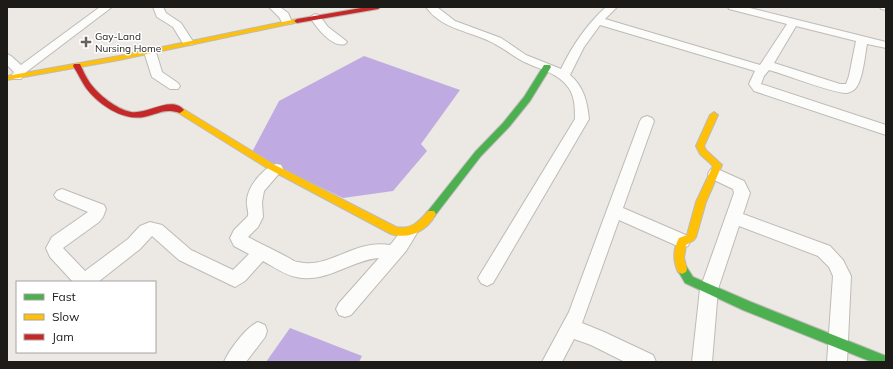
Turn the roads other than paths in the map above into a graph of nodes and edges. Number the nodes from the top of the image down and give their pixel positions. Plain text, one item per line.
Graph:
1 (108, 7) edge
2 (158, 7) edge
3 (274, 7) edge
4 (378, 7) edge
5 (431, 7) edge
6 (612, 7) edge
7 (733, 7) edge
8 (769, 11) edge
9 (315, 17) junction
10 (599, 21) junction
11 (287, 22) junction
12 (793, 22) junction
13 (862, 39) junction
14 (341, 42) dead end
15 (188, 43) junction
16 (886, 45) edge
17 (150, 52) junction
18 (7, 58) edge
19 (78, 66) junction
20 (547, 67) junction
21 (764, 67) junction
22 (564, 74) junction
23 (14, 75) edge
24 (174, 86) dead end
25 (714, 115) dead end
26 (647, 120) dead end
27 (886, 130) edge
28 (276, 169) junction
29 (715, 174) junction
30 (62, 195) dead end
31 (614, 211) junction
32 (734, 217) junction
33 (409, 233) junction
34 (682, 241) junction
35 (261, 252) junction
36 (394, 254) junction
37 (487, 278) dead end
38 (84, 281) edge
39 (86, 281) edge
40 (708, 289) junction
41 (345, 309) dead end
42 (570, 328) junction
43 (258, 331) dead end
44 (837, 342) junction
45 (234, 362) edge
46 (552, 362) edge
47 (646, 362) edge
48 (702, 362) edge
49 (837, 362) edge
50 (886, 362) edge

1 - 23 street
2 - 15 street
3 - 11 street
4 - 9 street
5 - 20 street
6 - 10 street
7 - 8 street
8 - 12 street
9 - 11 street
9 - 14 street
10 - 21 street
10 - 22 street
11 - 15 street
12 - 13 street
12 - 21 street
13 - 16 street
13 - 21 street
15 - 17 street
17 - 19 street
17 - 24 street
18 - 23 street
19 - 23 street
19 - 28 street
20 - 22 street
20 - 33 street
21 - 27 street
22 - 37 street
25 - 29 street
26 - 31 street
28 - 33 street
28 - 35 street
29 - 32 street
29 - 34 street
30 - 38 street
31 - 34 street
31 - 42 street
32 - 40 street
32 - 44 street
33 - 36 street
34 - 40 street
35 - 36 street
35 - 39 street
36 - 41 street
40 - 44 street
40 - 48 street
42 - 46 street
42 - 47 street
43 - 45 street
44 - 49 street
44 - 50 street

